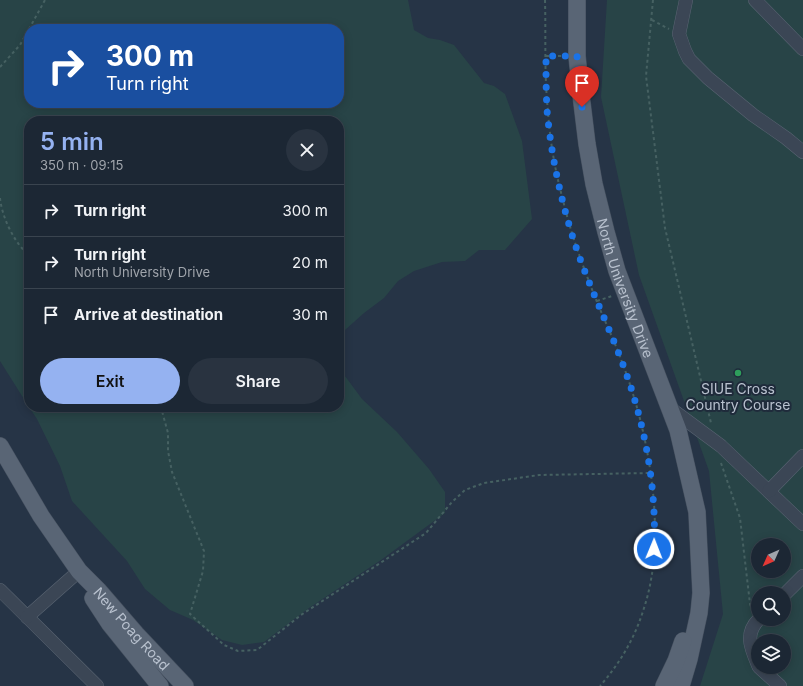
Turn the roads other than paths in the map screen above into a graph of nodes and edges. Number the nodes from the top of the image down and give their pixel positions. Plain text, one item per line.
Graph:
1 (577, 0) edge
2 (686, 0) edge
3 (755, 0) edge
4 (803, 49) edge
5 (803, 152) edge
6 (670, 408) junction
7 (0, 446) edge
8 (803, 456) edge
9 (769, 491) junction
10 (803, 524) edge
11 (699, 569) junction
12 (79, 571) junction
13 (803, 576) edge
14 (791, 587) edge
15 (0, 590) edge
16 (27, 617) junction
17 (754, 626) edge
18 (751, 649) edge
19 (767, 674) edge
20 (97, 686) edge
21 (160, 686) edge
22 (186, 686) edge
23 (664, 686) edge
24 (681, 686) edge
25 (780, 686) edge

1 - 6 main road, North University Drive
2 - 5 street
3 - 4 street
6 - 9 street
6 - 11 main road, North University Drive
7 - 12 main road, New Poag Road
8 - 9 street
9 - 10 street
11 - 23 main road, North University Drive
11 - 24 main road, North University Drive
12 - 16 street
12 - 21 main road, New Poag Road
12 - 22 main road, New Poag Road
13 - 14 street
15 - 16 street
16 - 20 street
17 - 18 street
19 - 25 street

